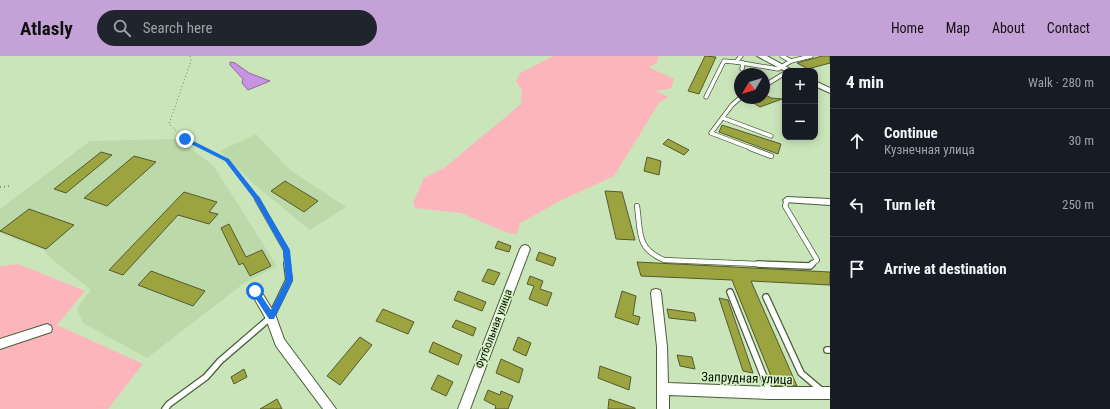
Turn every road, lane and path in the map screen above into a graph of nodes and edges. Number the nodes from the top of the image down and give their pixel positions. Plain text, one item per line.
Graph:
1 (190, 56) edge
2 (741, 56) edge
3 (761, 56) edge
4 (782, 56) edge
5 (811, 56) edge
6 (791, 61) junction
7 (736, 62) junction
8 (743, 63) junction
9 (742, 68) edge
10 (782, 68) edge
11 (788, 68) edge
12 (782, 70) edge
13 (782, 74) edge
14 (770, 82) edge
15 (818, 85) edge
16 (830, 91) edge
17 (706, 97) dead end
18 (734, 103) edge
19 (723, 118) junction
20 (771, 136) dead end
21 (771, 156) dead end
22 (11, 186) dead end
23 (0, 187) edge
24 (257, 199) joint
25 (787, 200) joint
26 (830, 202) edge
27 (637, 206) dead end
28 (525, 249) dead end
29 (255, 291) dead end
30 (730, 292) dead end
31 (656, 293) dead end
32 (766, 297) dead end
33 (271, 317) junction
34 (47, 330) dead end
35 (0, 344) edge
36 (663, 389) junction
37 (771, 393) junction
38 (828, 393) edge
39 (164, 409) edge
40 (330, 409) edge
41 (464, 409) edge
42 (663, 409) edge

1 - 24 path
2 - 7 lane
3 - 10 street
4 - 6 lane
5 - 6 lane
6 - 11 lane
7 - 8 lane
7 - 17 lane
8 - 9 lane
8 - 12 lane
13 - 14 lane
15 - 16 street
18 - 19 lane
19 - 20 lane
19 - 21 lane
22 - 23 path
24 - 33 lane
25 - 26 street
25 - 27 lane
28 - 41 street, Футбольная улица
29 - 33 street
30 - 37 lane
31 - 36 street
32 - 38 lane
33 - 39 lane
33 - 40 street
34 - 35 street
36 - 37 street, Запрудная улица
36 - 42 street
37 - 38 street, Запрудная улица

